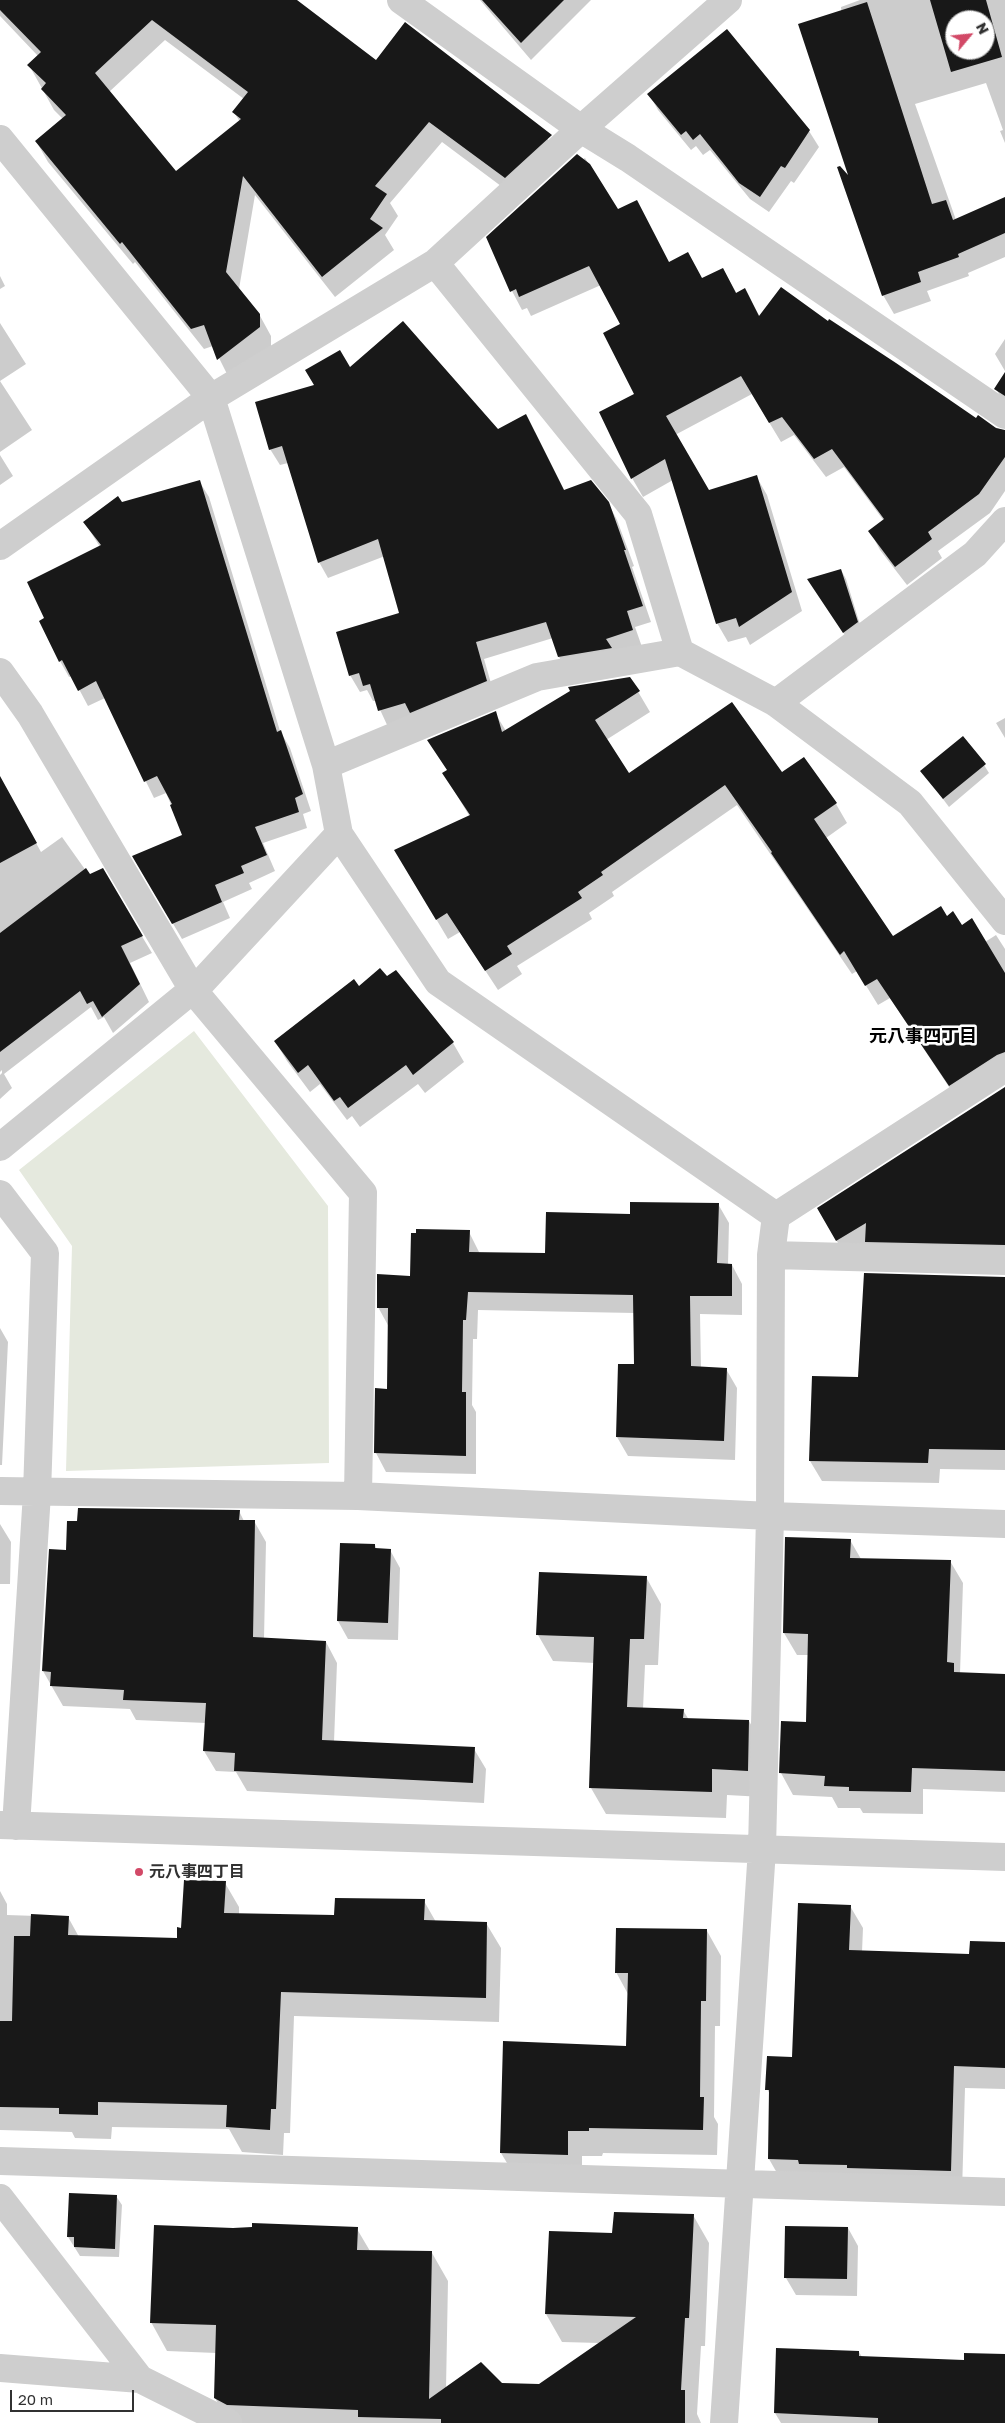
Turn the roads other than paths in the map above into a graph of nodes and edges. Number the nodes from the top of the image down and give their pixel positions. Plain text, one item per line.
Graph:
1 (401, 0) edge
2 (717, 3) edge
3 (581, 129) junction
4 (0, 139) edge
5 (435, 264) junction
6 (211, 398) junction
7 (1005, 415) edge
8 (1005, 521) edge
9 (0, 546) edge
10 (680, 652) junction
11 (0, 672) edge
12 (776, 703) junction
13 (326, 765) junction
14 (338, 834) junction
15 (1005, 921) edge
16 (193, 990) junction
17 (1005, 1068) edge
18 (0, 1147) edge
19 (0, 1194) edge
20 (776, 1216) junction
21 (771, 1255) junction
22 (1005, 1261) edge
23 (0, 1491) edge
24 (37, 1493) junction
25 (358, 1496) junction
26 (770, 1516) junction
27 (1005, 1524) edge
28 (8, 1826) edge
29 (762, 1849) junction
30 (1005, 1857) edge
31 (0, 2161) edge
32 (740, 2184) junction
33 (1005, 2192) edge
34 (0, 2198) edge
35 (0, 2368) edge
36 (140, 2379) junction
37 (228, 2423) edge
38 (724, 2423) edge

1 - 3 street
2 - 3 street
3 - 5 street
3 - 7 street
4 - 6 street
5 - 6 street
5 - 10 street
6 - 9 street
6 - 13 street
8 - 12 street
10 - 12 street
10 - 13 street
11 - 16 street
12 - 15 street
13 - 14 street
14 - 16 street
14 - 20 street
16 - 18 street
16 - 25 street
17 - 20 street
19 - 24 street
20 - 21 street
21 - 22 street
21 - 26 street
23 - 24 street
24 - 25 street
24 - 28 street
25 - 26 street
26 - 27 street
26 - 29 street
28 - 29 street
29 - 30 street
29 - 32 street
31 - 32 street
32 - 33 street
32 - 38 street
34 - 36 street
35 - 36 street
36 - 37 street

